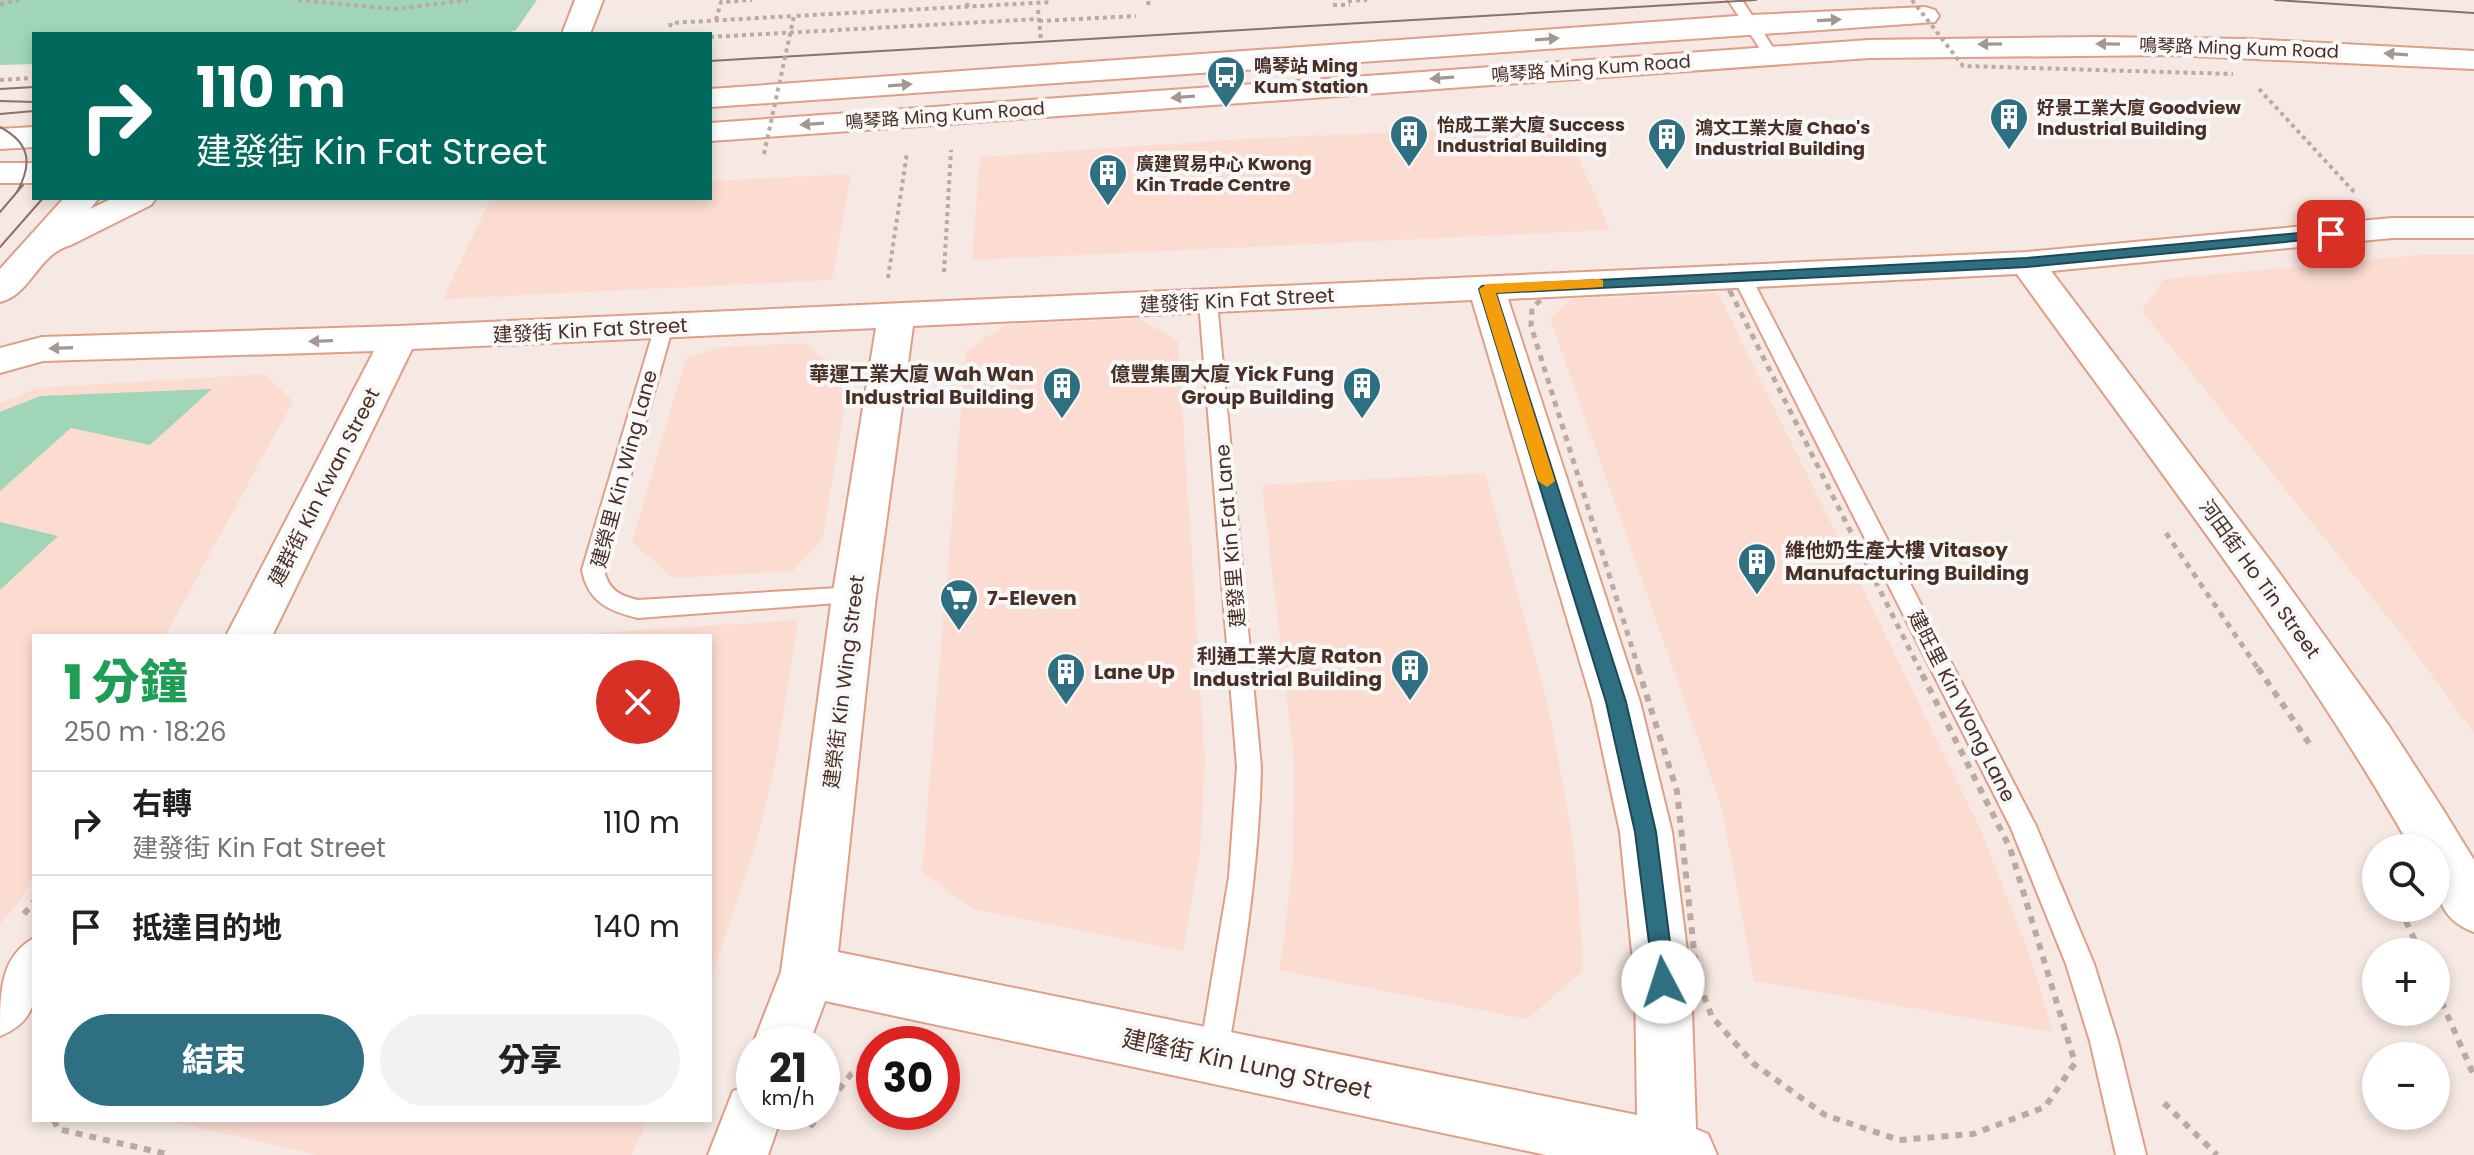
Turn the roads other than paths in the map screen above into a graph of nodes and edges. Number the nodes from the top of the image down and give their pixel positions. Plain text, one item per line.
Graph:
1 (589, 0) edge
2 (1743, 12) edge
3 (1946, 15) dead end
4 (577, 32) edge
5 (1771, 55) junction
6 (2474, 60) edge
7 (712, 98) edge
8 (712, 132) edge
9 (0, 173) edge
10 (32, 173) edge
11 (80, 200) edge
12 (134, 200) edge
13 (2474, 228) edge
14 (36, 251) junction
15 (2027, 263) junction
16 (1742, 277) junction
17 (1487, 289) junction
18 (0, 291) edge
19 (892, 296) junction
20 (1208, 302) junction
21 (664, 326) junction
22 (399, 338) junction
23 (0, 361) edge
24 (855, 595) junction
25 (250, 634) edge
26 (2474, 908) edge
27 (32, 967) edge
28 (808, 972) junction
29 (0, 1009) edge
30 (788, 1026) edge
31 (1213, 1056) junction
32 (747, 1130) edge
33 (1677, 1153) edge
34 (738, 1155) edge
35 (2131, 1155) edge

1 - 4 street
2 -> 3 street, 鳴琴路 Ming Kum Road
2 - 5 lane
7 -> 2 street, 鳴琴路 Ming Kum Road
6 -> 5 street, 鳴琴路 Ming Kum Road
5 -> 8 street, 鳴琴路 Ming Kum Road
9 - 10 street
11 - 14 street
12 - 14 street
13 - 15 street, 建發街 Kin Fat Street
14 - 18 street
15 - 16 street, 建發街 Kin Fat Street
15 - 26 street, 河田街 Ho Tin Street
16 - 17 street, 建發街 Kin Fat Street
16 - 35 lane, 建旺里 Kin Wong Lane
17 - 20 street, 建發街 Kin Fat Street
17 - 33 street
19 - 20 street, 建發街 Kin Fat Street
19 - 21 street, 建發街 Kin Fat Street
19 - 24 street, 建榮街 Kin Wing Street
20 - 31 lane, 建發里 Kin Fat Lane
21 - 22 street, 建發街 Kin Fat Street
21 - 24 lane, 建榮里 Kin Wing Lane
22 -> 23 street, 建發街 Kin Fat Street
22 - 25 street, 建群街 Kin Kwan Street
24 - 28 street, 建榮街 Kin Wing Street
27 - 29 street
28 - 30 street, 建榮街 Kin Wing Street
28 - 31 street, 建隆街 Kin Lung Street
31 - 33 street, 建隆街 Kin Lung Street
32 - 34 street

